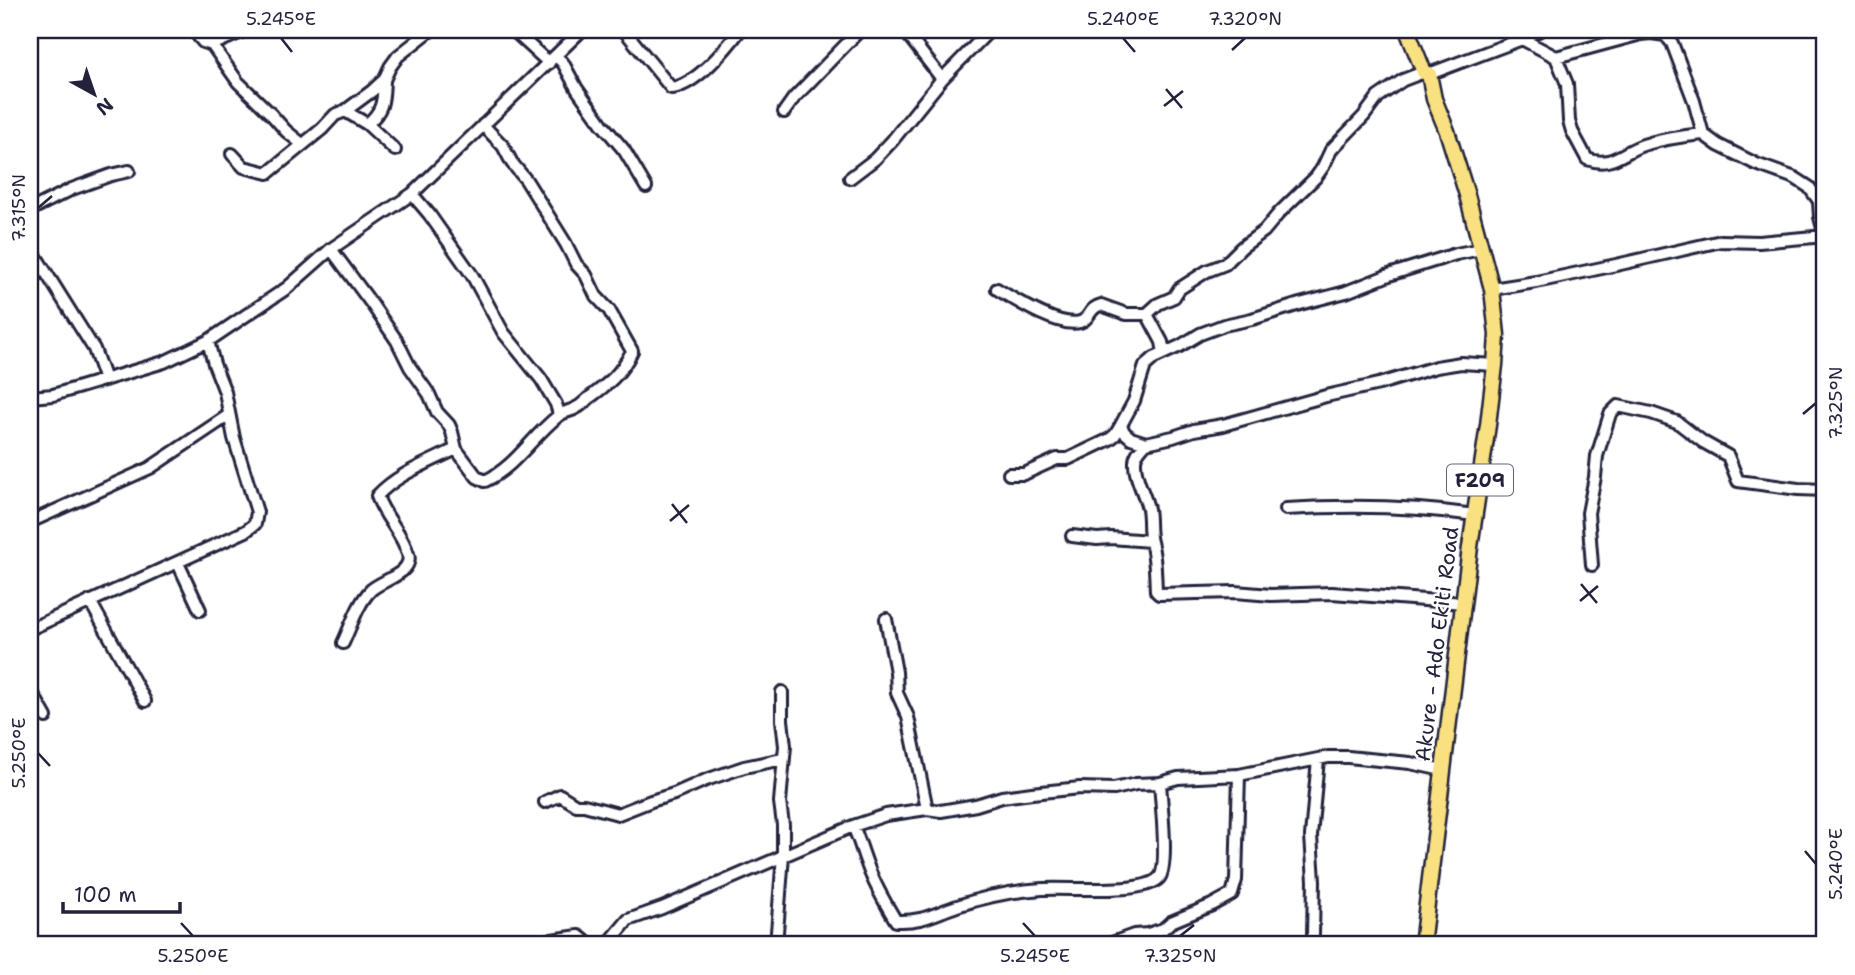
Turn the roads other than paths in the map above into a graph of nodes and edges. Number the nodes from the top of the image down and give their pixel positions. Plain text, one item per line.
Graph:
1 (193, 30) edge
2 (246, 30) edge
3 (432, 30) edge
4 (513, 30) edge
5 (582, 30) edge
6 (624, 30) edge
7 (740, 30) edge
8 (860, 30) edge
9 (904, 30) edge
10 (990, 30) edge
11 (1407, 30) edge
12 (1540, 30) edge
13 (1522, 39) junction
14 (212, 46) junction
15 (1556, 57) junction
16 (552, 60) junction
17 (1426, 73) junction
18 (942, 79) junction
19 (384, 80) junction
20 (345, 111) junction
21 (784, 112) dead end
22 (367, 124) junction
23 (483, 125) junction
24 (1703, 134) junction
25 (302, 145) junction
26 (395, 150) dead end
27 (232, 154) dead end
28 (130, 170) dead end
29 (850, 178) dead end
30 (646, 187) dead end
31 (412, 194) junction
32 (30, 210) edge
33 (1825, 236) edge
34 (30, 247) edge
35 (331, 249) junction
36 (1481, 249) junction
37 (998, 289) dead end
38 (1492, 289) junction
39 (1147, 314) junction
40 (208, 341) junction
41 (1164, 353) junction
42 (1495, 365) junction
43 (105, 380) junction
44 (30, 397) edge
45 (559, 414) junction
46 (229, 415) junction
47 (1121, 425) junction
48 (1131, 438) junction
49 (1110, 439) junction
50 (1146, 443) junction
51 (456, 449) junction
52 (1009, 474) dead end
53 (1825, 490) edge
54 (1286, 509) dead end
55 (1475, 515) junction
56 (30, 522) edge
57 (1072, 536) dead end
58 (1150, 541) junction
59 (178, 563) junction
60 (1592, 565) dead end
61 (90, 601) junction
62 (1464, 603) junction
63 (200, 610) dead end
64 (886, 619) dead end
65 (30, 627) edge
66 (343, 643) dead end
67 (30, 688) edge
68 (782, 692) dead end
69 (145, 701) dead end
70 (46, 717) dead end
71 (783, 758) junction
72 (1318, 759) junction
73 (1443, 770) junction
74 (1239, 775) junction
75 (1160, 783) junction
76 (545, 802) dead end
77 (927, 809) junction
78 (853, 826) junction
79 (783, 855) junction
80 (1313, 935) dead end
81 (517, 945) edge
82 (590, 945) edge
83 (603, 945) edge
84 (777, 945) edge
85 (1106, 945) edge
86 (1422, 945) edge

1 - 14 street
2 - 14 street
3 - 19 street
4 - 16 street
5 - 16 street
6 - 7 street
8 - 21 street
9 - 18 street
10 - 18 street
11 - 17 main road, Akure - Ado Ekiti Road / F209
12 - 13 street
13 - 15 street
13 - 17 street
14 - 25 street
15 - 24 street
15 - 24 street
16 - 23 street
16 - 30 street
17 - 36 main road, Akure - Ado Ekiti Road / F209
17 - 39 street
18 - 29 street
19 - 20 street
19 - 22 street
20 - 22 street
20 - 25 street
22 - 26 street
23 - 31 street
23 - 45 street
24 - 33 street
25 - 27 street
28 - 32 street
31 - 35 street
31 - 45 street
33 - 38 street
34 - 43 street
35 - 40 street
35 - 51 street
36 - 38 main road, Akure - Ado Ekiti Road / F209
36 - 41 street
37 - 39 street
38 - 42 main road, Akure - Ado Ekiti Road / F209
39 - 41 street
40 - 43 street
40 - 46 street
41 - 47 street
42 - 50 street
42 - 55 main road, Akure - Ado Ekiti Road / F209
43 - 44 street
45 - 51 street
46 - 56 street
46 - 59 street
47 - 48 street
47 - 49 street
48 - 49 street
48 - 50 street
49 - 52 street
50 - 58 street
51 - 66 street
53 - 60 street
54 - 55 street
55 - 62 main road, Akure - Ado Ekiti Road / F209
57 - 58 street
58 - 62 street
59 - 61 street
59 - 63 street
61 - 65 street
61 - 69 street
62 - 73 main road, Akure - Ado Ekiti Road / F209
64 - 77 street
67 - 70 street
68 - 71 street
71 - 76 street
71 - 79 street
72 - 73 street
72 - 74 street
72 - 80 street
73 - 86 main road, Akure - Ado Ekiti Road / F209
74 - 75 street
74 - 85 street
75 - 77 street
75 - 78 street
77 - 78 street
78 - 79 street
79 - 83 street
79 - 84 street
81 - 82 street

